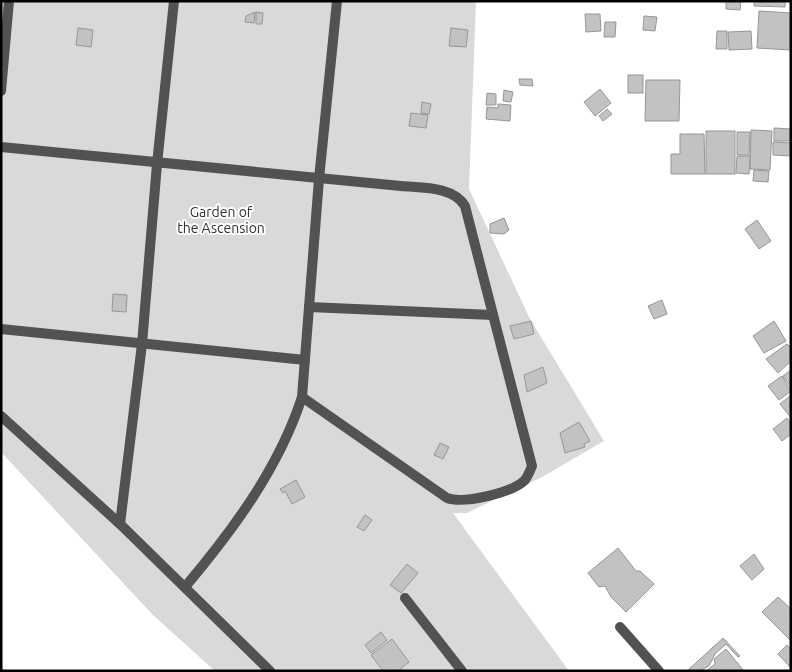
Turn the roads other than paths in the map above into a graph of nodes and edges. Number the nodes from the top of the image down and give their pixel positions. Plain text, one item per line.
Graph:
1 (9, 1) edge
2 (174, 1) edge
3 (337, 1) edge
4 (1, 91) edge
5 (1, 148) edge
6 (157, 164) junction
7 (319, 179) junction
8 (309, 307) junction
9 (493, 315) junction
10 (1, 329) edge
11 (142, 344) junction
12 (305, 360) junction
13 (302, 396) junction
14 (1, 416) edge
15 (120, 524) junction
16 (185, 587) junction
17 (405, 598) dead end
18 (620, 627) dead end
19 (270, 671) edge
20 (462, 671) edge
21 (659, 671) edge

1 - 4 lane
2 - 6 lane
3 - 7 lane
5 - 6 lane
6 - 7 lane
6 - 11 lane
7 - 8 lane
7 - 9 lane
8 - 9 lane
8 - 12 lane
9 - 13 lane
10 - 11 lane
11 - 12 lane
11 - 15 lane
12 - 13 lane
13 - 16 lane
14 - 15 lane
15 - 16 lane
16 - 19 lane
17 - 20 lane
18 - 21 lane

